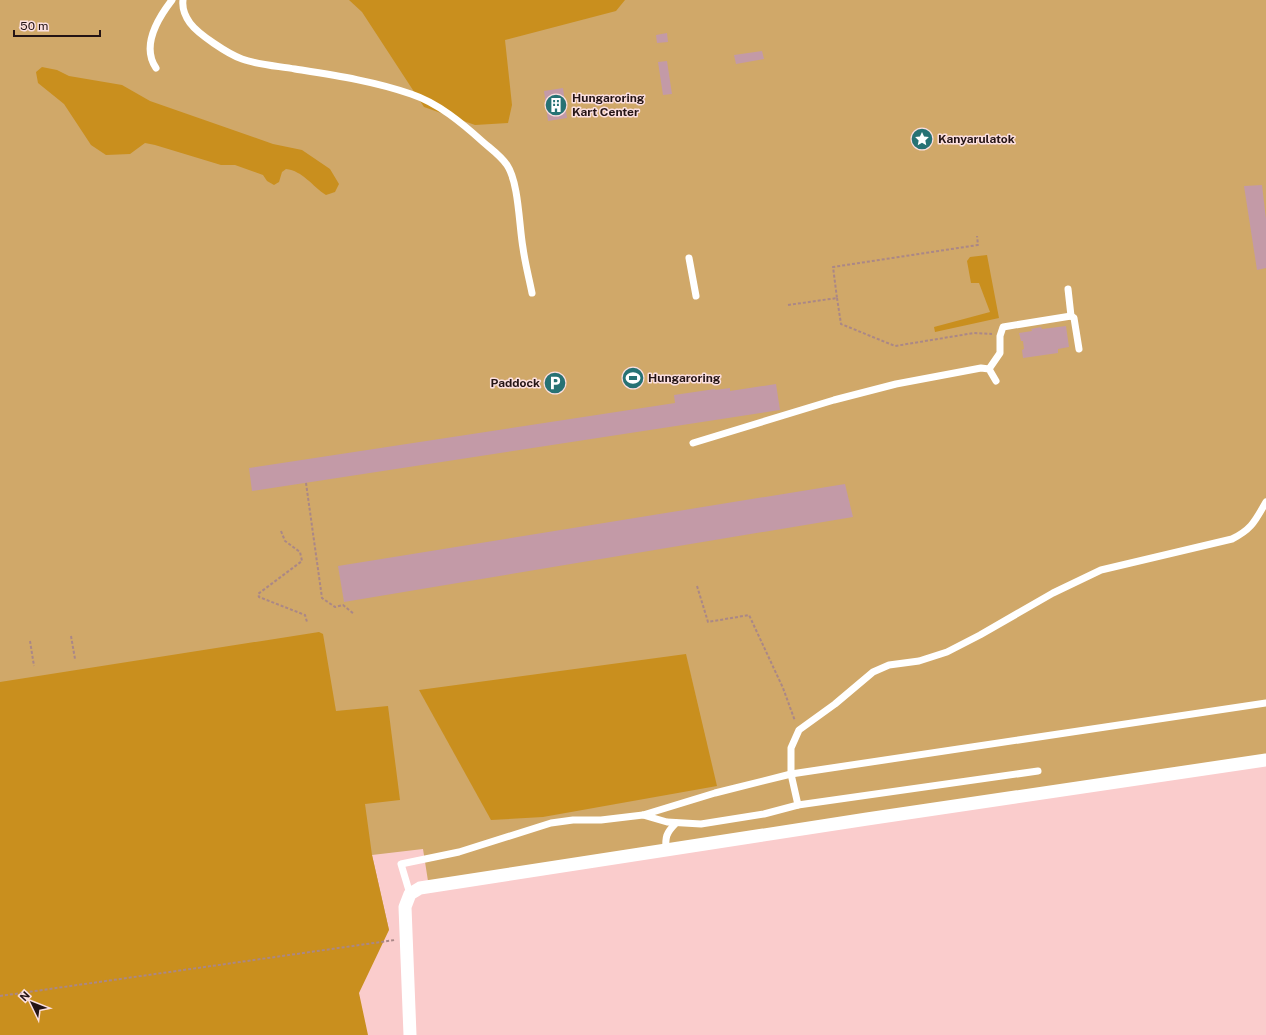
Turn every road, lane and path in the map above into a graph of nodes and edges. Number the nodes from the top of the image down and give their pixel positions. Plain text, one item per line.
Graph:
1 (172, 0) edge
2 (183, 0) edge
3 (156, 68) dead end
4 (977, 236) dead end
5 (689, 258) dead end
6 (1068, 289) dead end
7 (532, 293) dead end
8 (696, 296) dead end
9 (837, 298) junction
10 (788, 305) dead end
11 (1071, 316) junction
12 (996, 338) dead end
13 (1079, 349) dead end
14 (990, 369) junction
15 (996, 381) dead end
16 (693, 443) dead end
17 (306, 483) dead end
18 (1266, 502) edge
19 (281, 531) dead end
20 (697, 586) dead end
21 (354, 614) dead end
22 (307, 622) dead end
23 (71, 636) dead end
24 (30, 642) dead end
25 (75, 659) dead end
26 (34, 666) dead end
27 (1266, 704) edge
28 (799, 730) junction
29 (1266, 760) edge
30 (1038, 771) dead end
31 (791, 774) junction
32 (798, 805) junction
33 (643, 815) junction
34 (676, 823) junction
35 (666, 851) junction
36 (410, 894) junction
37 (406, 938) junction
38 (0, 996) edge
39 (410, 1035) edge

1 - 3 lane
2 - 7 lane
4 - 9 path
5 - 8 lane
6 - 11 lane
9 - 10 path
9 - 12 path
11 - 13 lane
11 - 14 lane
14 - 15 lane
14 - 16 lane
17 - 21 path
18 - 28 lane
19 - 22 path
20 - 28 path
23 - 25 path
24 - 26 path
27 - 31 lane
28 - 31 lane
29 - 35 street
30 - 32 lane
31 - 32 lane
31 - 33 lane
32 - 34 lane
33 - 34 lane
33 - 36 lane
34 - 35 lane
35 - 36 street
36 - 37 street
37 - 38 path
37 - 39 street

